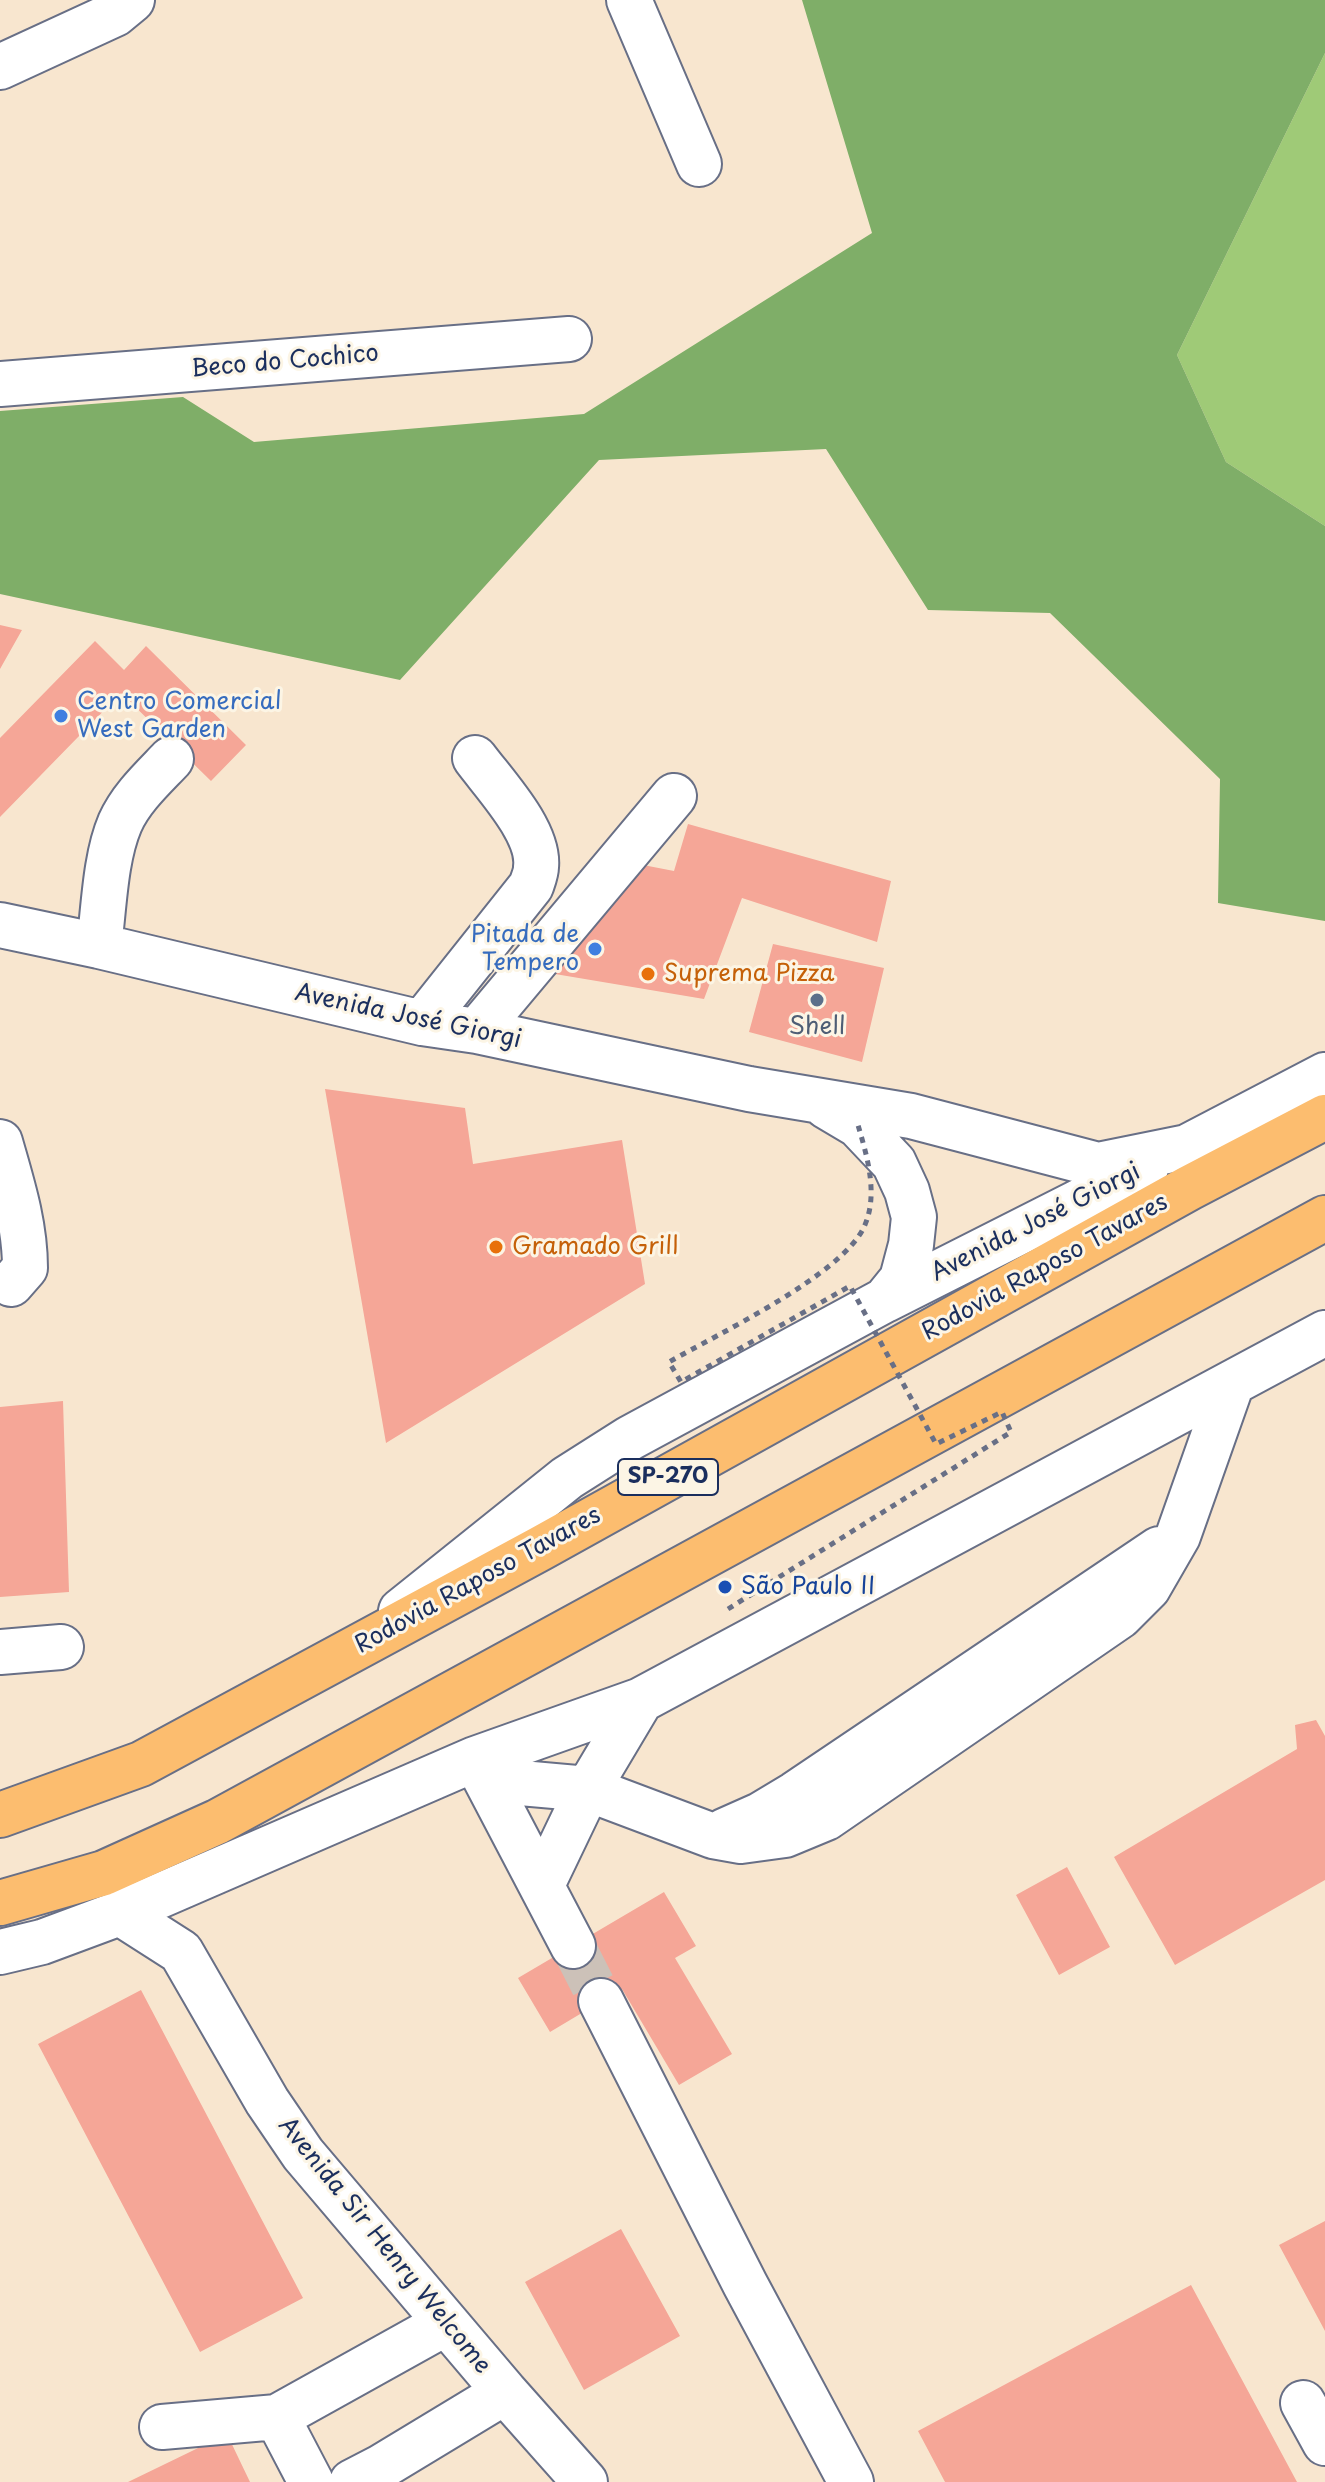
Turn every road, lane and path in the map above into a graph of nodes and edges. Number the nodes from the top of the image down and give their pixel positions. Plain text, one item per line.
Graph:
1 (132, 0) edge
2 (629, 0) edge
3 (0, 67) edge
4 (699, 164) dead end
5 (569, 339) dead end
6 (0, 384) edge
7 (475, 758) dead end
8 (171, 759) dead end
9 (674, 796) dead end
10 (0, 925) edge
11 (99, 946) junction
12 (422, 1023) junction
13 (477, 1031) junction
14 (1325, 1075) edge
15 (817, 1101) junction
16 (1325, 1117) edge
17 (858, 1125) junction
18 (0, 1142) edge
19 (1187, 1147) junction
20 (1325, 1218) edge
21 (11, 1284) dead end
22 (885, 1300) junction
23 (1325, 1333) edge
24 (1232, 1383) junction
25 (728, 1609) dead end
26 (61, 1647) dead end
27 (352, 1649) junction
28 (0, 1652) edge
29 (641, 1700) junction
30 (481, 1769) junction
31 (588, 1789) junction
32 (0, 1815) edge
33 (202, 1880) junction
34 (542, 1885) junction
35 (0, 1903) edge
36 (120, 1913) junction
37 (573, 1946) tunnel mouth
38 (0, 1952) edge
39 (181, 1952) junction
40 (601, 2001) tunnel mouth
41 (446, 2323) junction
42 (505, 2392) junction
43 (1303, 2403) dead end
44 (277, 2417) junction
45 (162, 2427) dead end
46 (1325, 2443) edge
47 (311, 2482) edge
48 (352, 2482) edge
49 (585, 2482) edge
50 (851, 2482) edge

1 - 3 street
2 - 4 street
5 - 6 street, Beco do Cochico
7 - 12 street
8 - 11 street
9 - 13 street
10 - 11 street, Avenida José Giorgi
11 - 12 street, Avenida José Giorgi
12 - 13 street, Avenida José Giorgi
13 - 15 street, Avenida José Giorgi
14 - 19 street, Avenida José Giorgi
15 - 17 street, Avenida José Giorgi
15 - 19 street, Avenida José Giorgi
16 - 27 highway, Rodovia Raposo Tavares / SP-270
17 - 22 street, Avenida José Giorgi
17 - 25 path, bridge
18 - 21 street
19 - 22 street, Avenida José Giorgi
20 - 35 highway
22 - 27 street, Avenida José Giorgi
23 - 24 street
24 - 29 street
24 - 31 street
26 - 28 street
27 - 32 highway, Rodovia Raposo Tavares / SP-270
29 - 30 street
29 - 31 street
30 - 31 street
30 - 33 street
30 - 34 street
31 - 34 street
33 - 36 street
33 - 39 street
34 - 37 street
36 - 38 street
36 - 39 street
39 - 41 street, Avenida Sir Henry Welcome
40 - 50 street
41 - 42 street, Avenida Sir Henry Welcome
41 - 44 street
42 - 48 street
42 - 49 street, Avenida Sir Henry Welcome
43 - 46 street
44 - 45 street
44 - 47 street

